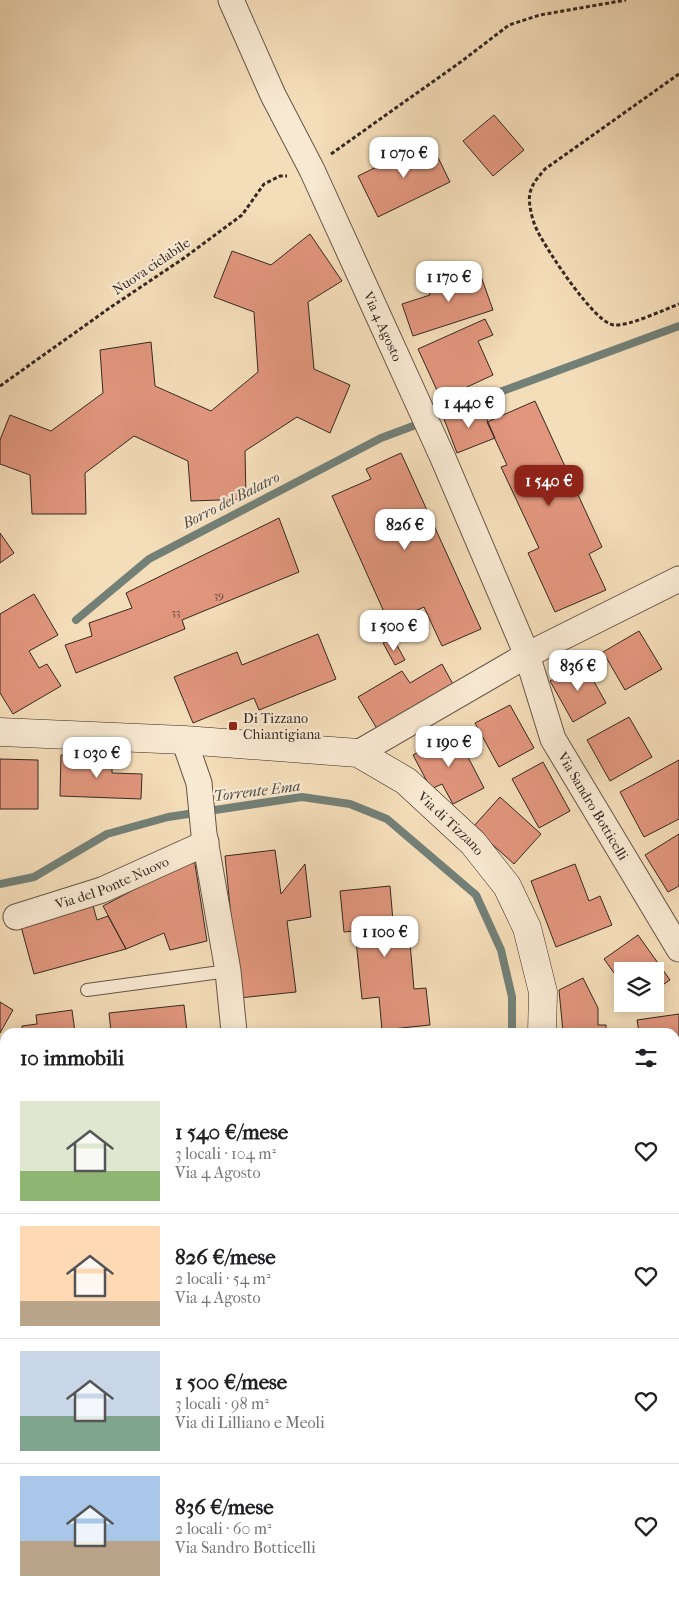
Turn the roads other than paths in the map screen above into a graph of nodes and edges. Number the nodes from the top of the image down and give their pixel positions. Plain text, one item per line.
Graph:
1 (231, 0) edge
2 (679, 578) edge
3 (527, 655) junction
4 (0, 732) edge
5 (184, 740) junction
6 (358, 753) junction
7 (205, 838) junction
8 (16, 917) dead end
9 (679, 949) edge
10 (228, 971) junction
11 (87, 990) dead end
12 (234, 1028) edge
13 (542, 1028) edge

1 - 3 street, Via 4 Agosto
2 - 3 street
3 - 6 street
3 - 9 street, Via Sandro Botticelli
4 - 5 street, Via di Tizzano
5 - 6 street, Via di Tizzano
5 - 7 street
6 - 13 street, Via di Tizzano
7 - 8 street, Via del Ponte Nuovo
7 - 10 street
10 - 11 lane
10 - 12 street

